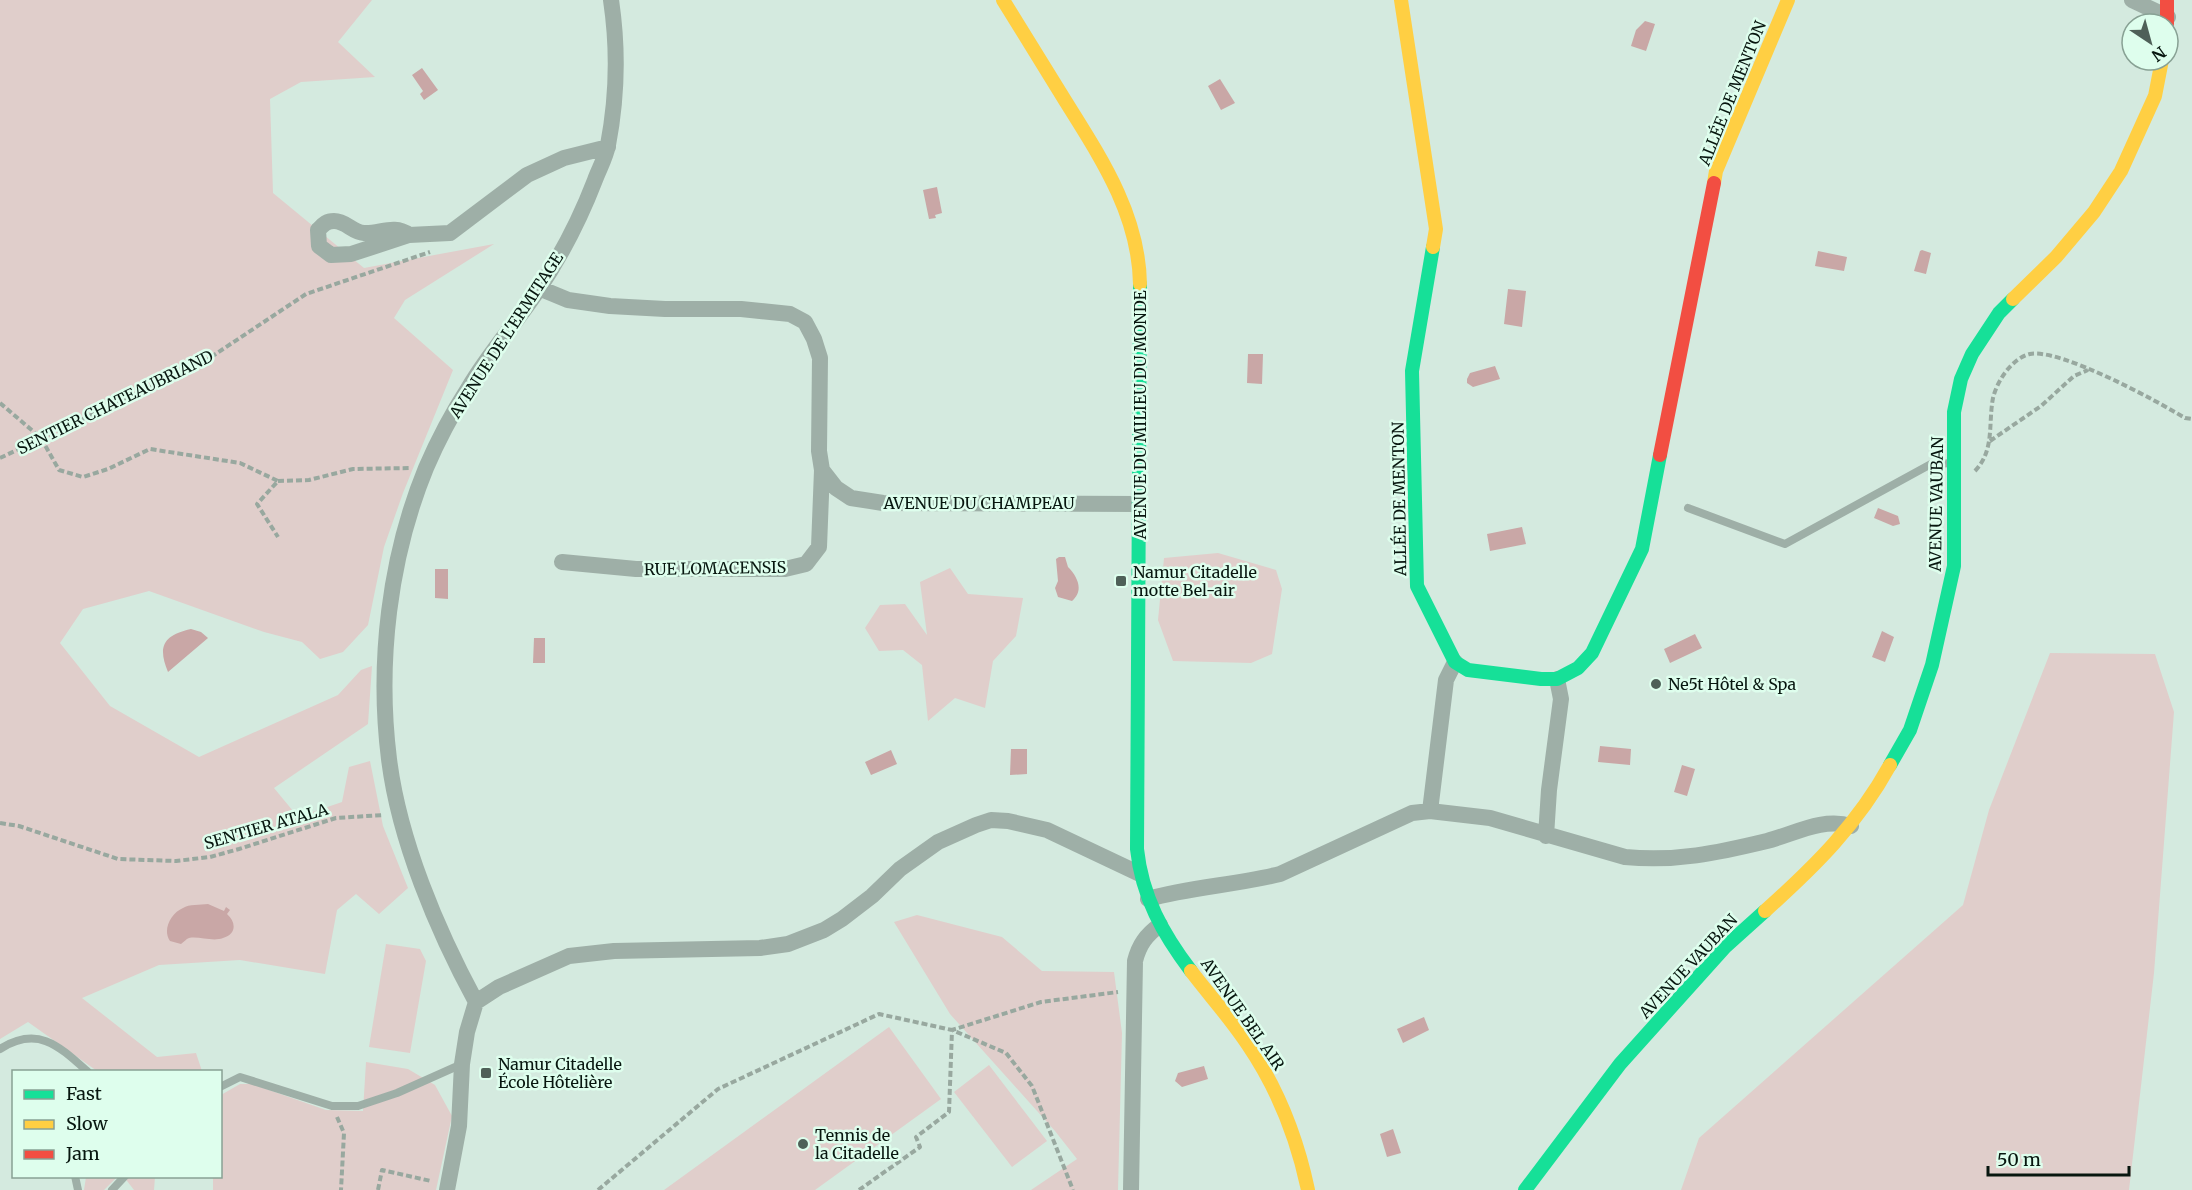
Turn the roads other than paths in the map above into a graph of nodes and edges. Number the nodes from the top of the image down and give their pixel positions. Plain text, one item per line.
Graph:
1 (611, 0) edge
2 (1003, 0) edge
3 (1401, 0) edge
4 (1788, 0) edge
5 (2132, 0) edge
6 (2152, 12) edge
7 (2160, 72) edge
8 (608, 147) junction
9 (409, 235) junction
10 (539, 288) junction
11 (1954, 463) junction
12 (822, 470) junction
13 (1139, 504) junction
14 (1688, 508) dead end
15 (562, 562) dead end
16 (1455, 662) junction
17 (1557, 679) junction
18 (1430, 811) junction
19 (1851, 826) junction
20 (1546, 836) junction
21 (1140, 874) junction
22 (1148, 899) junction
23 (1160, 925) junction
24 (476, 1002) junction
25 (0, 1049) edge
26 (462, 1064) junction
27 (87, 1070) edge
28 (222, 1086) edge
29 (123, 1178) edge
30 (447, 1188) edge
31 (112, 1190) edge
32 (1131, 1190) edge
33 (1308, 1190) edge
34 (1525, 1190) edge

1 - 8 street, AVENUE DE L'ERMITAGE
2 - 13 street, AVENUE DU MILIEU DU MONDE
3 - 16 street, ALLÉE DE MENTON
4 - 17 street, ALLÉE DE MENTON
5 - 6 street
7 - 11 street, AVENUE VAUBAN
8 - 9 street
8 - 10 street, AVENUE DE L'ERMITAGE
9 - 9 street
10 - 12 street
10 - 24 street, AVENUE DE L'ERMITAGE
11 - 14 lane
11 - 19 street, AVENUE VAUBAN
12 - 13 street, AVENUE DU CHAMPEAU
12 - 15 street, RUE LOMACENSIS
13 - 21 street, AVENUE DU MILIEU DU MONDE
16 - 17 street
16 - 18 street
17 - 20 street
18 - 20 street
18 - 22 street
19 - 20 street
19 - 34 street, AVENUE VAUBAN
21 - 22 street, AVENUE DU MILIEU DU MONDE
21 - 24 street
22 - 23 street, AVENUE BEL AIR
23 - 32 street
23 - 33 street, AVENUE BEL AIR
24 - 26 street
25 - 27 lane
26 - 28 lane
26 - 30 street
29 - 31 lane

